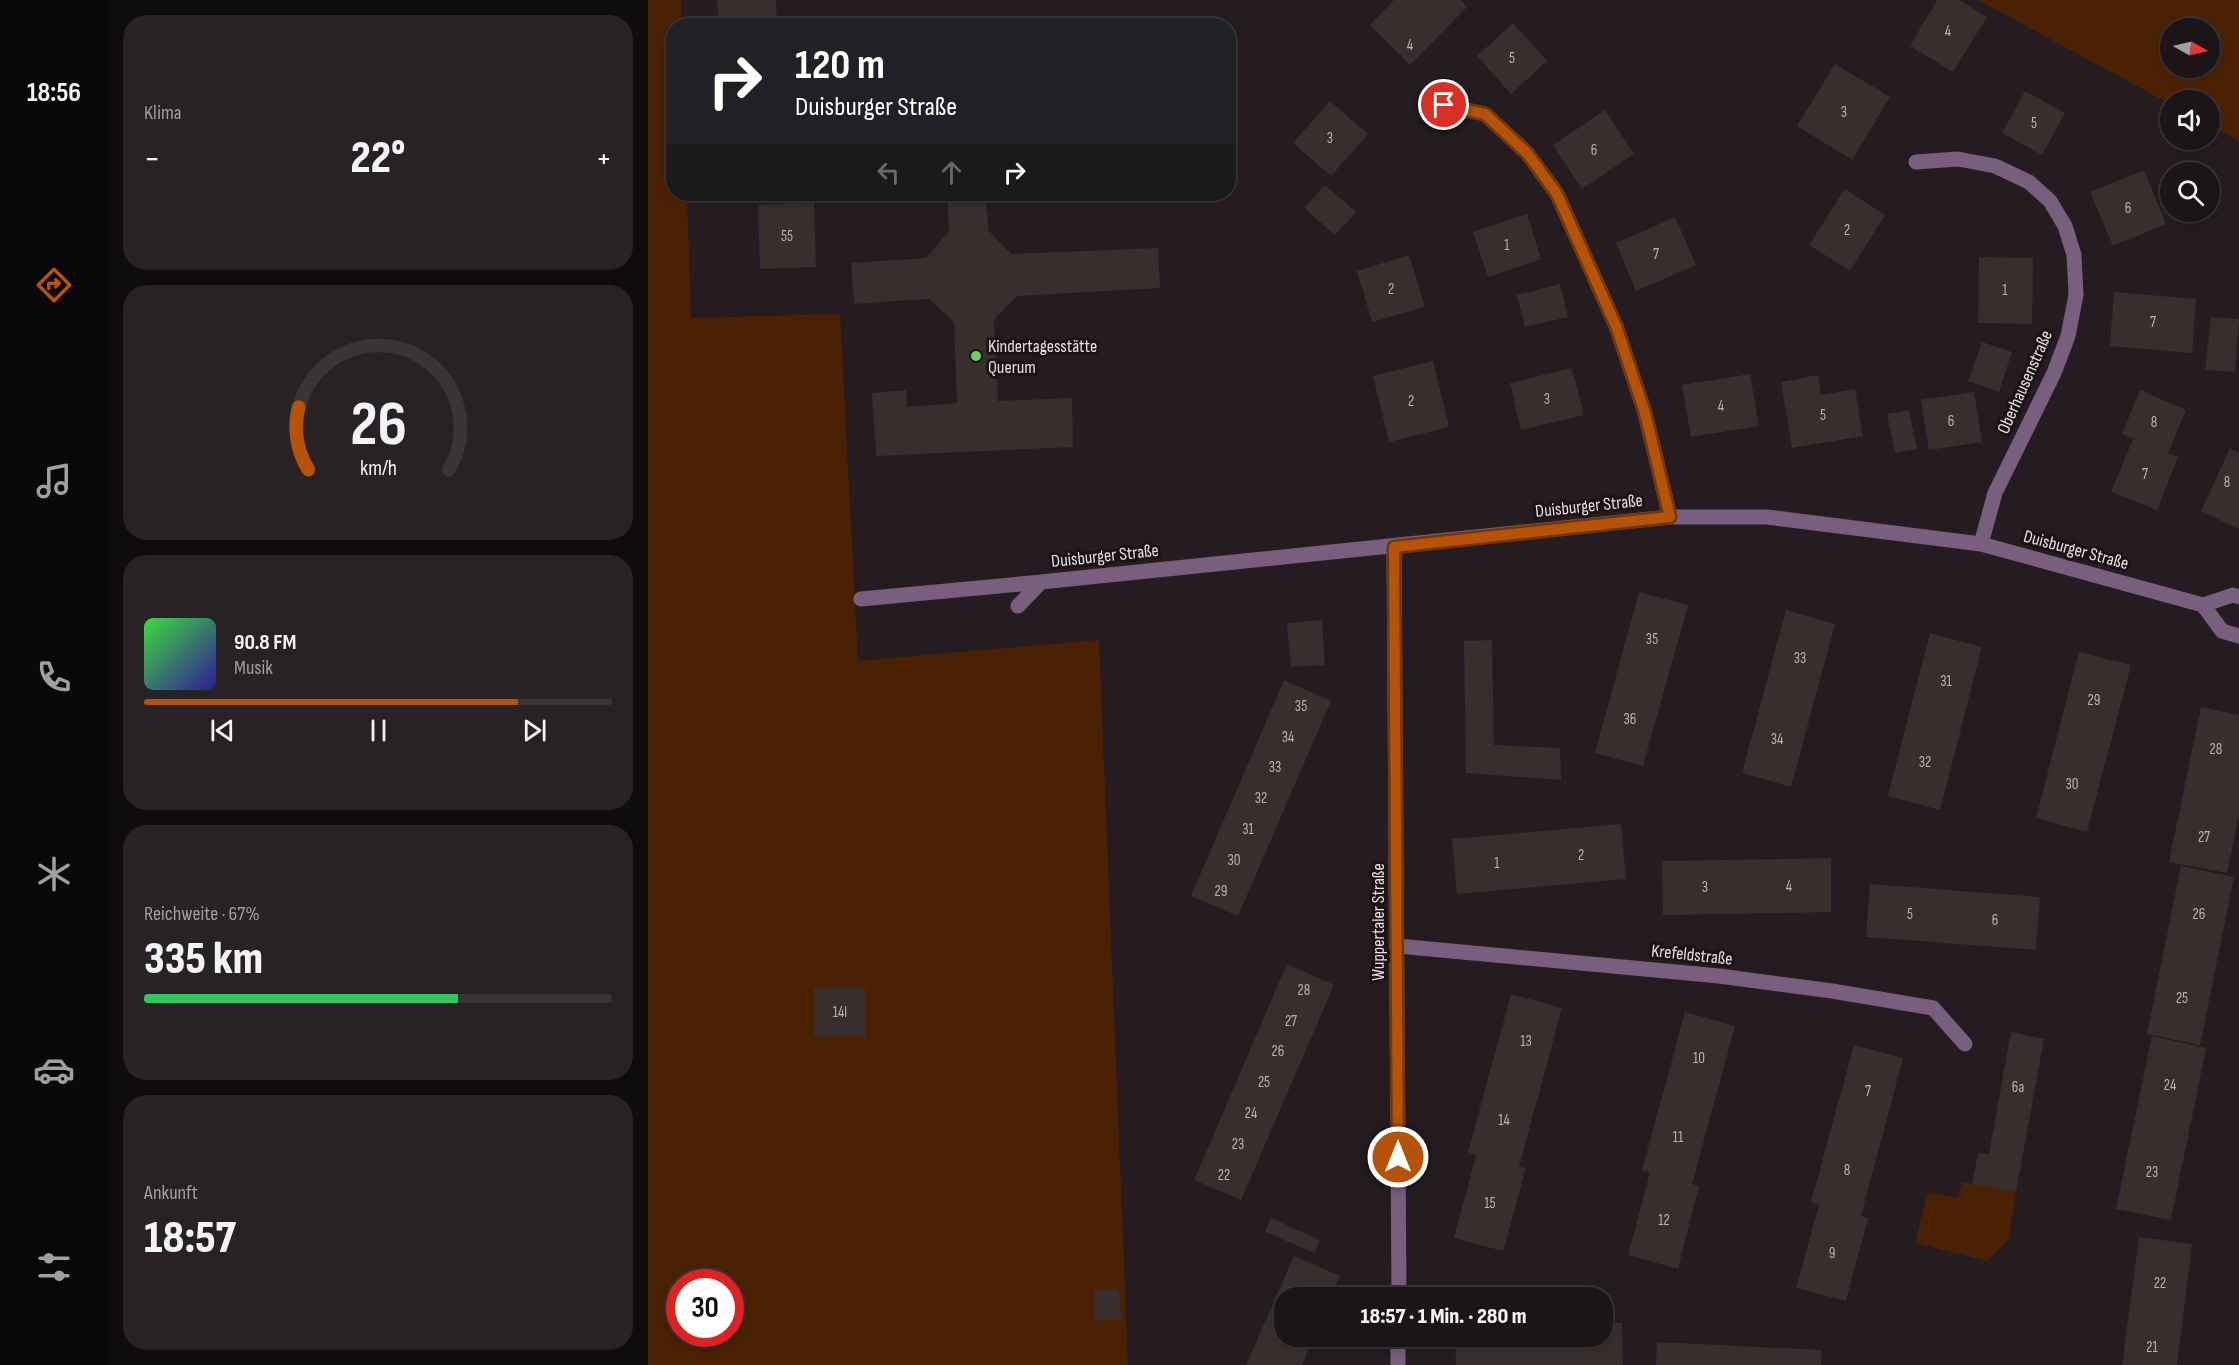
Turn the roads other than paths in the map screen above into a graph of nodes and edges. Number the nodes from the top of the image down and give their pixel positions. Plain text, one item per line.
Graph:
1 (1444, 105) dead end
2 (1916, 162) dead end
3 (1670, 517) junction
4 (1981, 544) junction
5 (1394, 547) junction
6 (1041, 582) junction
7 (2239, 597) edge
8 (861, 599) dead end
9 (2203, 605) junction
10 (1018, 606) dead end
11 (2239, 636) edge
12 (1398, 946) junction
13 (1965, 1044) dead end
14 (1399, 1287) edge
15 (1398, 1347) edge
16 (1398, 1365) edge

1 - 3 street
2 - 4 street, Oberhausenstraße
3 - 4 street, Duisburger Straße
3 - 5 street, Duisburger Straße
4 - 9 street, Duisburger Straße
5 - 6 street, Duisburger Straße
5 - 12 street, Wuppertaler Straße
6 - 8 street
6 - 10 street, Duisburger Straße
7 - 9 street
9 - 11 street
12 - 13 street, Krefeldstraße
12 - 14 street, Wuppertaler Straße
15 - 16 street

